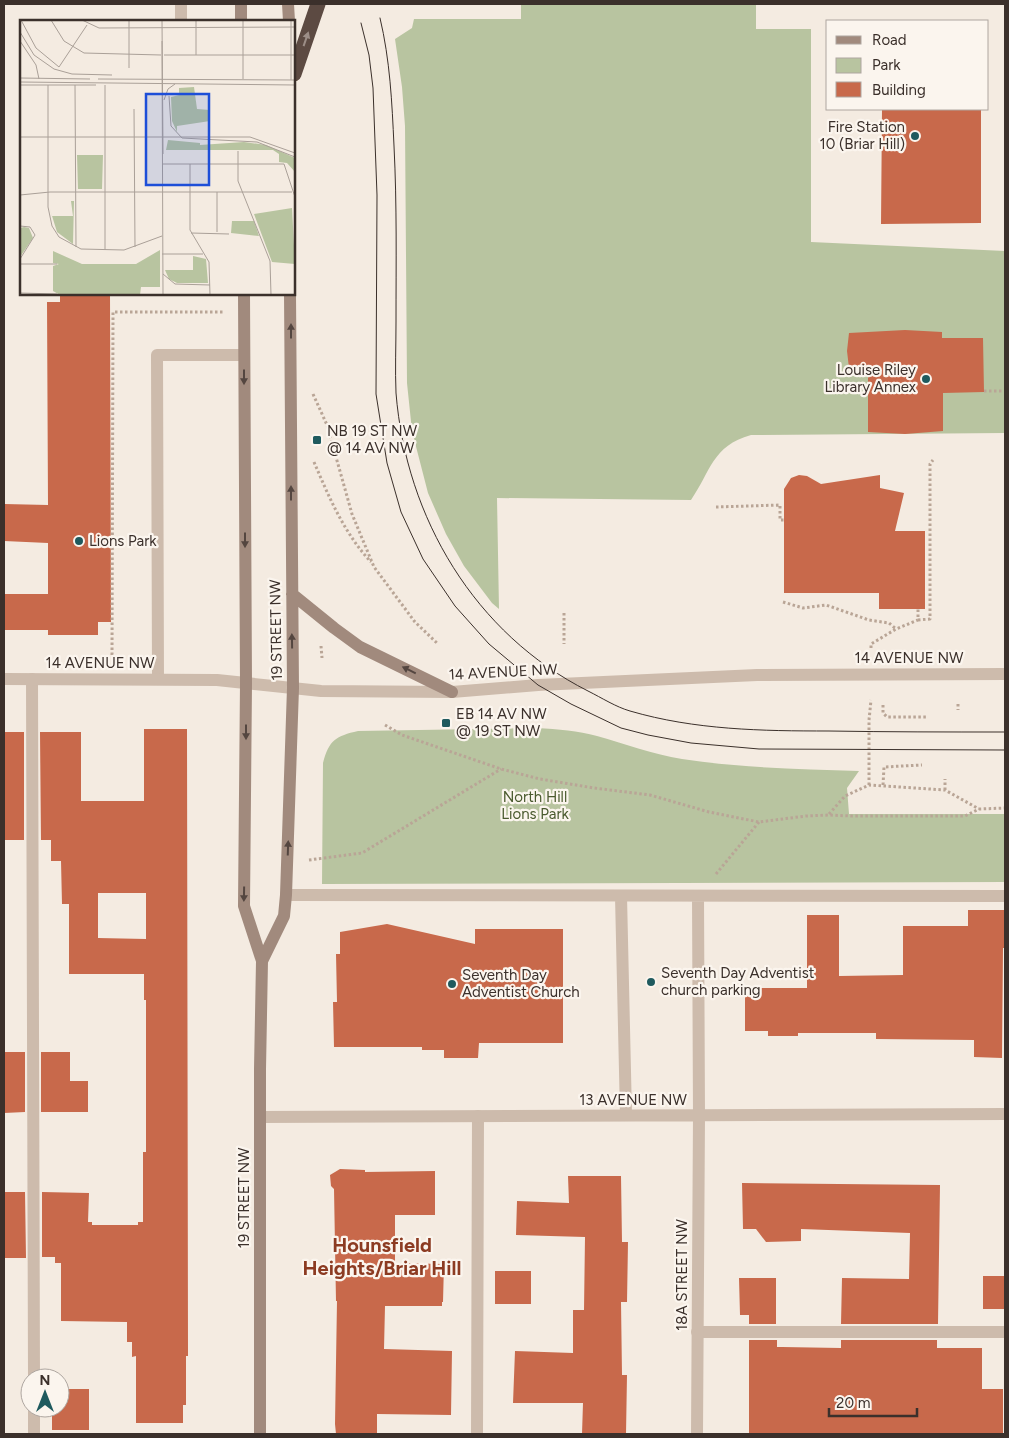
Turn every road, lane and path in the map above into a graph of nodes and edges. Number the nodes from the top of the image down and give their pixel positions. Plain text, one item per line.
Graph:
1 (181, 4) edge
2 (241, 4) edge
3 (288, 4) edge
4 (318, 4) edge
5 (181, 20) edge
6 (241, 20) edge
7 (289, 20) edge
8 (295, 71) edge
9 (244, 295) edge
10 (290, 295) edge
11 (223, 312) dead end
12 (244, 355) junction
13 (312, 390) dead end
14 (984, 391) dead end
15 (1005, 391) edge
16 (312, 457) dead end
17 (933, 460) dead end
18 (716, 507) dead end
19 (784, 520) dead end
20 (373, 564) junction
21 (292, 594) junction
22 (783, 602) dead end
23 (918, 609) dead end
24 (564, 613) dead end
25 (918, 620) junction
26 (896, 629) junction
27 (438, 644) dead end
28 (564, 644) dead end
29 (321, 645) dead end
30 (871, 648) dead end
31 (112, 655) dead end
32 (322, 658) dead end
33 (1005, 674) edge
34 (158, 678) junction
35 (4, 679) edge
36 (32, 679) junction
37 (246, 683) junction
38 (293, 688) junction
39 (452, 692) junction
40 (871, 700) dead end
41 (958, 704) dead end
42 (883, 705) dead end
43 (958, 710) dead end
44 (928, 717) dead end
45 (386, 725) dead end
46 (922, 765) dead end
47 (502, 769) junction
48 (945, 779) dead end
49 (868, 785) junction
50 (883, 785) junction
51 (945, 790) junction
52 (1005, 808) edge
53 (979, 809) junction
54 (829, 815) junction
55 (759, 822) junction
56 (306, 860) dead end
57 (286, 895) junction
58 (621, 896) junction
59 (698, 896) junction
60 (1005, 896) edge
61 (262, 961) junction
62 (1005, 1114) edge
63 (626, 1115) junction
64 (478, 1116) junction
65 (699, 1116) junction
66 (260, 1117) junction
67 (697, 1332) junction
68 (1005, 1332) edge
69 (34, 1368) edge
70 (34, 1418) edge
71 (34, 1434) edge
72 (260, 1434) edge
73 (477, 1434) edge
74 (697, 1434) edge

1 - 5 street
2 - 6 street
3 - 7 street
8 -> 4 highway
9 - 12 street, 19 STREET NW
21 -> 10 street, 19 STREET NW
11 - 31 path
12 - 34 street
12 -> 37 street, 19 STREET NW
13 - 20 path
14 - 15 path
16 - 20 path
17 - 25 path
18 - 19 path
20 - 27 path
38 -> 21 street, 19 STREET NW
39 -> 21 street
22 - 26 path
23 - 25 path
24 - 28 path
25 - 26 path
26 - 30 path
29 - 32 path
33 - 39 street, 14 AVENUE NW
34 - 36 street, 14 AVENUE NW
34 - 37 street, 14 AVENUE NW
35 - 36 street, 14 AVENUE NW
36 - 69 street
37 - 38 street, 14 AVENUE NW
37 -> 61 street, 19 STREET NW
38 - 39 street, 14 AVENUE NW
57 -> 38 street, 19 STREET NW
40 - 49 path
41 - 43 path
42 - 44 path
45 - 47 path
46 - 50 path
47 - 55 path
47 - 56 path
48 - 51 path
49 - 50 path
49 - 54 path
50 - 51 path
51 - 53 path
52 - 53 path
53 - 54 path
54 - 55 path
55 - 59 path
57 - 58 street
57 - 61 street, 19 STREET NW
58 - 59 street
58 - 63 street
59 - 60 street
59 - 65 street, 18A STREET NW
61 - 66 street, 19 STREET NW
62 - 65 street, 13 AVENUE NW
63 - 64 street, 13 AVENUE NW
63 - 65 street, 13 AVENUE NW
64 - 66 street, 13 AVENUE NW
64 - 73 street
65 - 67 street, 18A STREET NW
66 - 72 street, 19 STREET NW
67 - 68 street
67 - 74 street, 18A STREET NW
70 - 71 street

